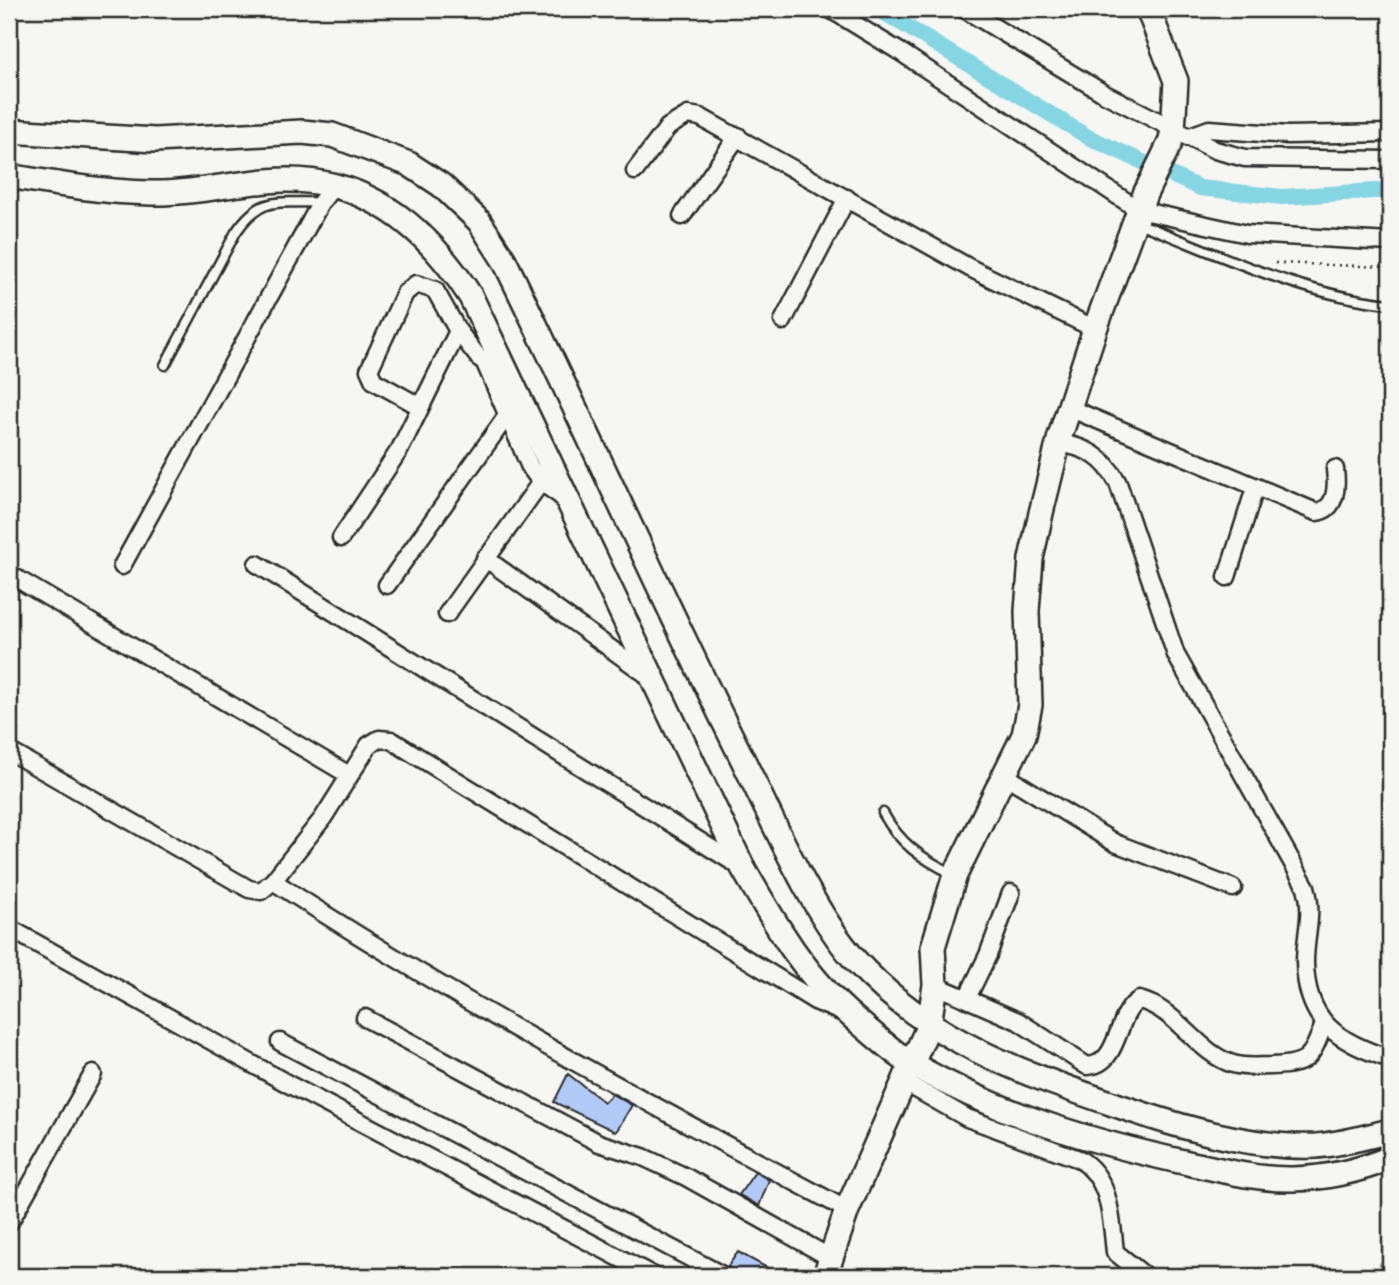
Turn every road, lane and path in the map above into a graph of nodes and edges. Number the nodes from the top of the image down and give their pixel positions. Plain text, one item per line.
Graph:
1 (830, 9) edge
2 (964, 9) edge
3 (1148, 9) edge
4 (9, 131) edge
5 (1390, 133) edge
6 (738, 136) junction
7 (1177, 137) junction
8 (1390, 160) edge
9 (635, 171) dead end
10 (9, 176) edge
11 (328, 193) junction
12 (847, 198) junction
13 (1140, 209) junction
14 (682, 216) dead end
15 (1390, 242) edge
16 (1274, 263) dead end
17 (1390, 267) edge
18 (1390, 304) edge
19 (783, 321) dead end
20 (1095, 329) junction
21 (458, 331) junction
22 (485, 363) junction
23 (164, 365) dead end
24 (510, 378) junction
25 (419, 406) junction
26 (1069, 408) junction
27 (506, 417) junction
28 (1058, 443) junction
29 (1335, 469) dead end
30 (541, 482) junction
31 (1255, 488) junction
32 (568, 500) junction
33 (341, 538) dead end
34 (485, 558) junction
35 (257, 564) dead end
36 (122, 566) dead end
37 (9, 573) edge
38 (1227, 577) dead end
39 (387, 585) dead end
40 (447, 614) dead end
41 (655, 680) junction
42 (9, 751) edge
43 (349, 775) junction
44 (1006, 776) junction
45 (883, 813) dead end
46 (743, 868) junction
47 (955, 875) junction
48 (273, 881) junction
49 (1233, 888) dead end
50 (1011, 893) dead end
51 (9, 928) edge
52 (935, 985) junction
53 (967, 998) junction
54 (365, 1018) dead end
55 (855, 1018) junction
56 (1324, 1024) junction
57 (927, 1027) junction
58 (280, 1042) dead end
59 (1390, 1059) edge
60 (911, 1067) junction
61 (93, 1074) dead end
62 (1390, 1131) edge
63 (1390, 1158) edge
64 (847, 1210) junction
65 (9, 1223) edge
66 (1390, 1266) edge
67 (827, 1267) edge
68 (654, 1276) edge
69 (724, 1276) edge
70 (1145, 1276) edge
71 (1388, 1276) edge

1 - 13 street
2 - 7 street
3 - 7 street
4 - 57 street
5 - 7 street
6 - 9 street
6 - 12 street
6 - 14 street
7 - 8 street
7 - 13 street
10 - 11 street
11 - 23 lane
11 - 24 street
11 - 36 street
12 - 19 street
12 - 20 street
13 - 15 street
13 - 18 lane
13 - 20 street
16 - 17 path
20 - 26 street
21 - 22 street
21 - 25 street
21 - 25 street
22 - 24 street
22 - 27 street
24 - 32 street
25 - 33 street
26 - 28 street
26 - 31 street
27 - 30 street
27 - 39 street
28 - 44 street
28 - 56 street
29 - 31 street
30 - 32 street
30 - 34 street
31 - 38 street
32 - 41 street
34 - 40 street
34 - 41 street
35 - 46 street
37 - 43 street
41 - 46 street
42 - 48 street
43 - 48 street
43 - 55 street
44 - 47 street
44 - 49 street
45 - 47 lane
46 - 55 street
47 - 52 street
48 - 64 street
50 - 53 street
51 - 68 street
52 - 53 street
52 - 57 street
53 - 56 street
54 - 67 street
55 - 60 street
56 - 59 street
57 - 60 street
57 - 62 street
58 - 69 street
60 - 63 street
60 - 64 street
60 - 70 street
61 - 65 street
64 - 67 street
66 - 71 street

